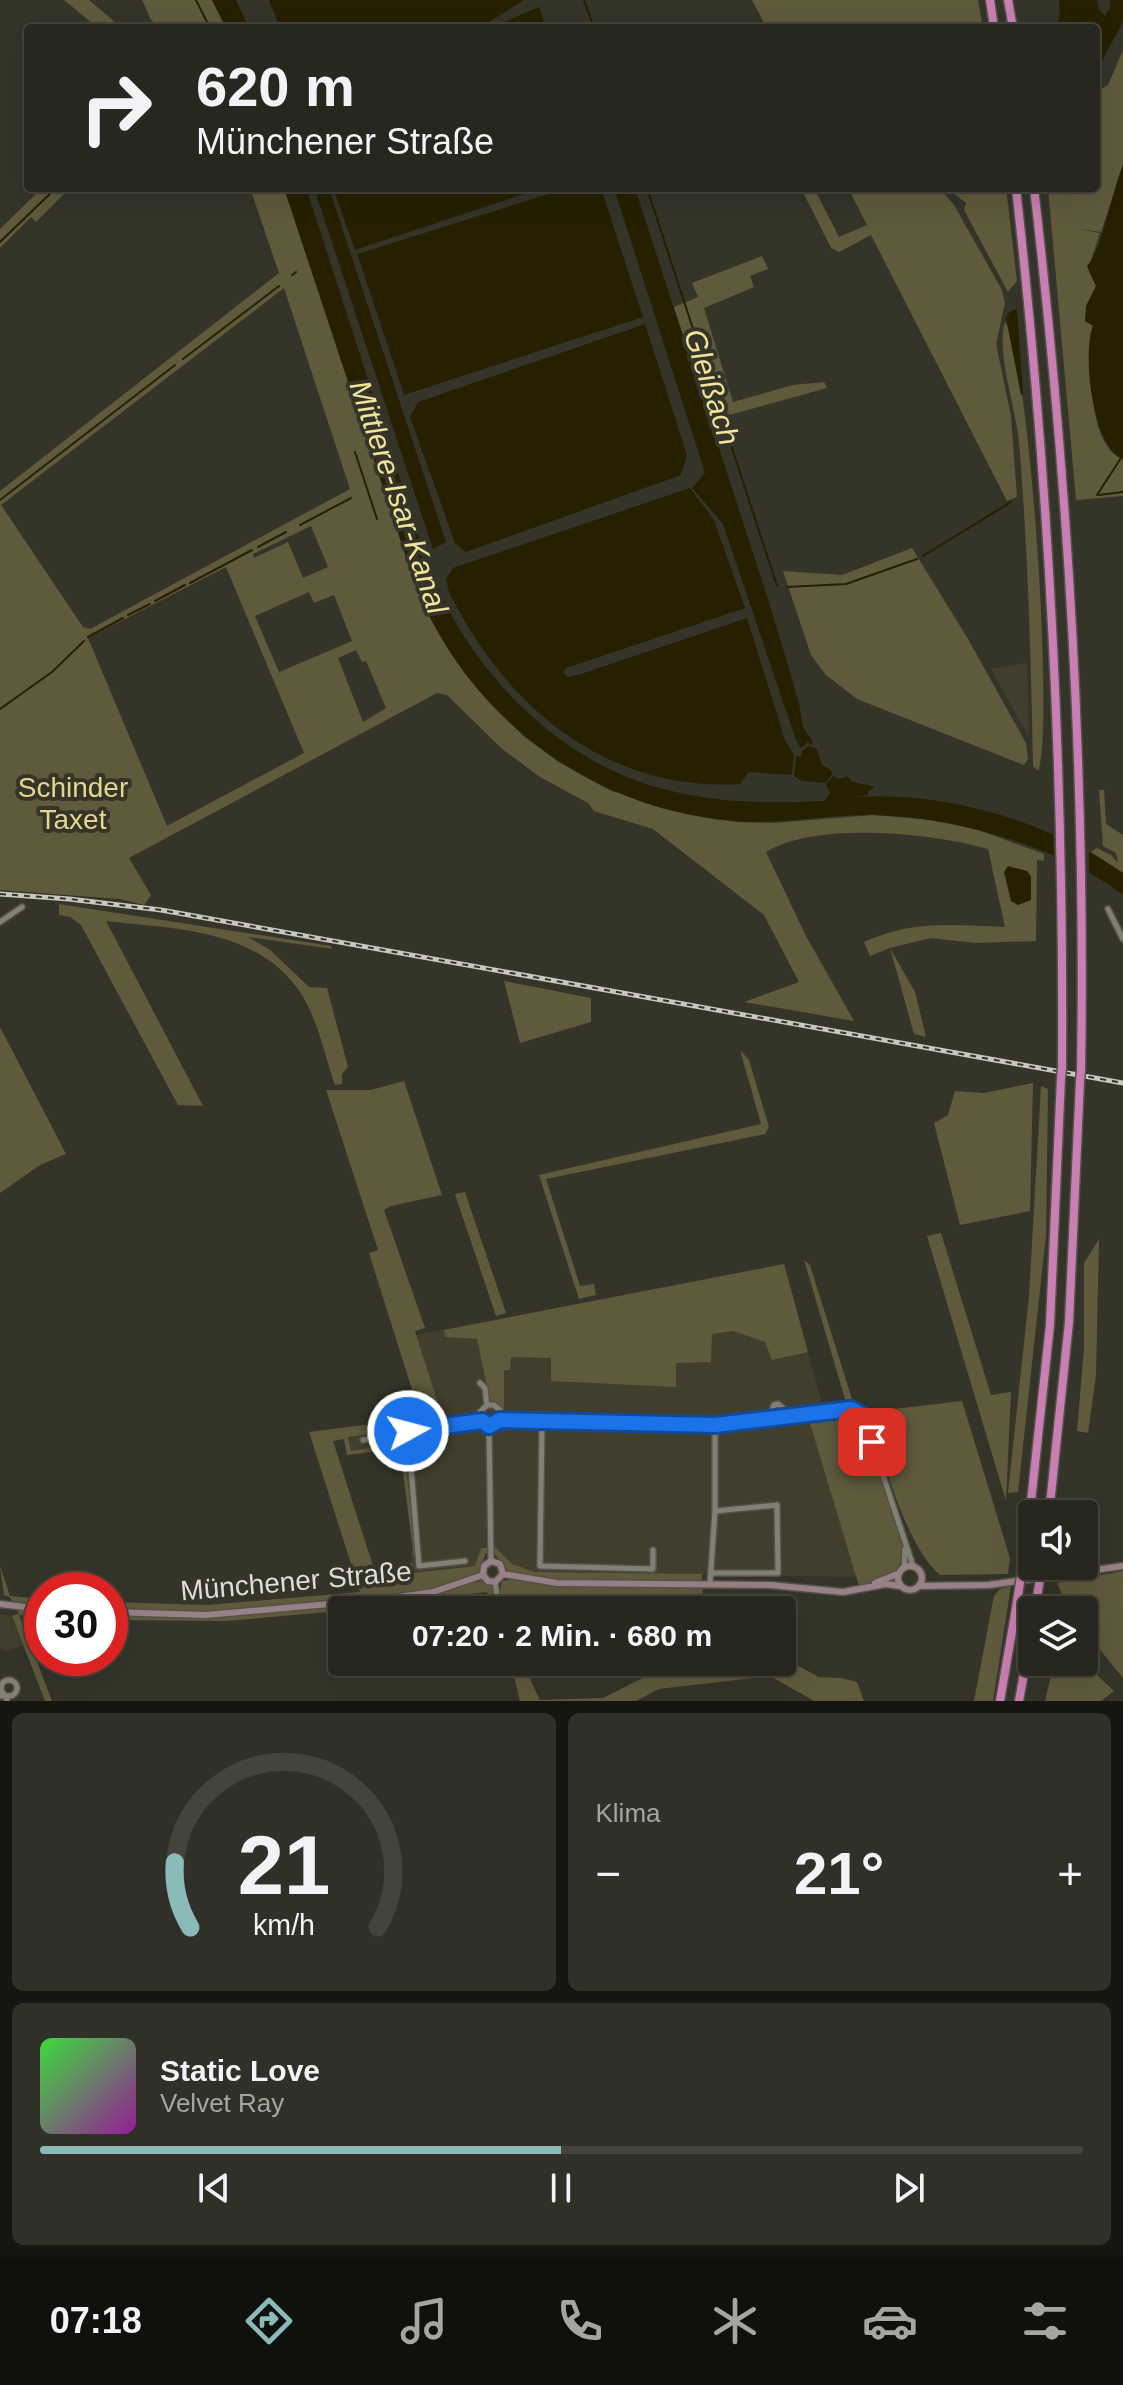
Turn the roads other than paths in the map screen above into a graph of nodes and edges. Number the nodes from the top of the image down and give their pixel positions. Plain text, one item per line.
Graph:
1 (990, 0) edge
2 (1008, 0) edge
3 (993, 24) edge
4 (1012, 24) edge
5 (1016, 192) edge
6 (1034, 192) edge
7 (22, 907) dead end
8 (1108, 909) dead end
9 (0, 922) edge
10 (1123, 939) edge
11 (480, 1383) dead end
12 (487, 1405) junction
13 (784, 1415) junction
14 (769, 1417) junction
15 (500, 1420) junction
16 (482, 1421) junction
17 (542, 1422) junction
18 (715, 1425) junction
19 (489, 1426) junction
20 (408, 1434) junction
21 (363, 1440) dead end
22 (1050, 1500) edge
23 (715, 1511) junction
24 (904, 1540) junction
25 (653, 1550) dead end
26 (465, 1561) dead end
27 (491, 1561) junction
28 (913, 1566) junction
29 (1123, 1566) edge
30 (901, 1570) junction
31 (711, 1573) junction
32 (503, 1574) junction
33 (922, 1574) junction
34 (483, 1575) junction
35 (495, 1582) junction
36 (710, 1583) junction
37 (943, 1585) junction
38 (900, 1586) junction
39 (920, 1586) junction
40 (868, 1587) junction
41 (497, 1596) edge
42 (0, 1604) edge
43 (24, 1607) edge
44 (128, 1613) edge
45 (1023, 1676) edge
46 (1000, 1701) edge
47 (1019, 1701) edge

1 - 3 highway
2 - 4 highway
5 - 46 highway, bridge
6 - 22 highway
7 - 9 street
8 - 10 street
11 - 12 street
12 - 15 street
12 - 16 street
13 - 14 street
13 - 14 street
13 - 24 street
14 - 18 street
15 - 17 street
15 - 19 street
16 - 19 street
16 - 20 street
17 - 18 street
17 - 25 street
18 - 23 street
19 - 27 street
20 - 21 street
20 - 26 street, Münchener Straße
23 - 31 street
23 - 31 street
24 - 28 street
24 - 30 street
27 - 32 main road
27 - 34 main road
28 - 30 main road
28 - 33 main road
29 - 37 main road
30 - 38 main road
30 - 40 main road
31 - 36 street
32 - 35 main road
32 - 36 main road
33 - 37 main road
33 - 39 main road
34 - 35 main road
34 - 44 main road, Münchener Straße
35 - 41 street
36 - 40 main road
37 - 39 main road
38 - 39 main road
38 - 40 main road
42 - 43 main road
45 - 47 highway

